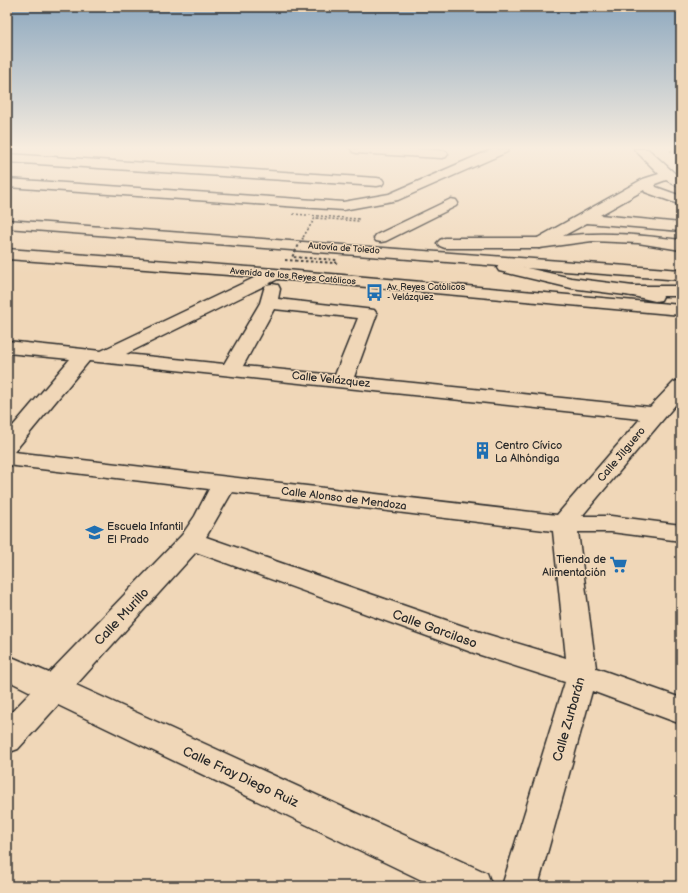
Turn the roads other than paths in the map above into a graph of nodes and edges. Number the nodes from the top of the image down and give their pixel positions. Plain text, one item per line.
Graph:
1 (119, 191) edge
2 (407, 191) edge
3 (633, 191) edge
4 (652, 191) edge
5 (681, 201) edge
6 (451, 203) dead end
7 (7, 211) edge
8 (585, 218) junction
9 (7, 224) edge
10 (681, 227) edge
11 (381, 238) junction
12 (444, 243) junction
13 (539, 243) junction
14 (681, 245) edge
15 (7, 250) edge
16 (393, 252) junction
17 (578, 253) dead end
18 (7, 254) edge
19 (25, 254) junction
20 (275, 274) junction
21 (681, 275) edge
22 (633, 291) junction
23 (681, 291) edge
24 (525, 298) junction
25 (681, 302) edge
26 (269, 303) junction
27 (681, 310) edge
28 (7, 347) edge
29 (85, 354) junction
30 (106, 356) junction
31 (230, 369) junction
32 (342, 380) junction
33 (681, 386) edge
34 (655, 414) junction
35 (7, 447) edge
36 (7, 458) edge
37 (224, 484) junction
38 (565, 524) junction
39 (681, 533) edge
40 (191, 541) junction
41 (7, 667) edge
42 (582, 675) junction
43 (54, 688) junction
44 (681, 711) edge
45 (7, 739) edge
46 (474, 886) edge
47 (520, 886) edge

1 - 2 main road
3 - 8 main road
4 - 5 main road
6 - 11 main road
7 - 11 main road, Autovía de Toledo
8 - 10 main road
8 - 13 main road
9 - 16 main road, Autovía de Toledo
11 - 12 main road, Autovía de Toledo
12 - 13 main road
12 - 17 main road, Autovía de Toledo
13 - 14 main road
15 - 19 main road, Avenida de los Reyes Católicos
16 - 21 main road, Autovía de Toledo
16 - 22 main road
18 - 19 main road, Avenida de los Reyes Católicos
19 - 20 main road, Avenida de los Reyes Católicos
20 - 24 main road, Avenida de los Reyes Católicos
20 - 26 main road
20 - 30 main road
22 - 23 main road
22 - 24 main road
22 - 25 main road
24 - 27 main road, Avenida de los Reyes Católicos
26 - 31 main road
26 - 32 main road
28 - 29 main road, Calle Velázquez
29 - 30 main road, Calle Velázquez
29 - 35 main road
30 - 31 main road, Calle Velázquez
31 - 32 main road, Calle Velázquez
32 - 34 main road, Calle Velázquez
33 - 34 main road, Calle Jilguero
34 - 38 main road, Calle Jilguero
36 - 37 main road, Calle Alonso de Mendoza
37 - 38 main road, Calle Alonso de Mendoza
37 - 40 main road, Calle Murillo
38 - 39 main road, Calle Alonso de Mendoza
38 - 42 main road, Calle Zurbarán
40 - 42 main road, Calle Garcilaso
40 - 43 main road, Calle Murillo
41 - 43 main road, Calle Fray Diego Ruiz
42 - 44 main road, Calle Garcilaso
42 - 47 main road, Calle Zurbarán
43 - 45 main road, Calle Murillo
43 - 46 main road, Calle Fray Diego Ruiz

